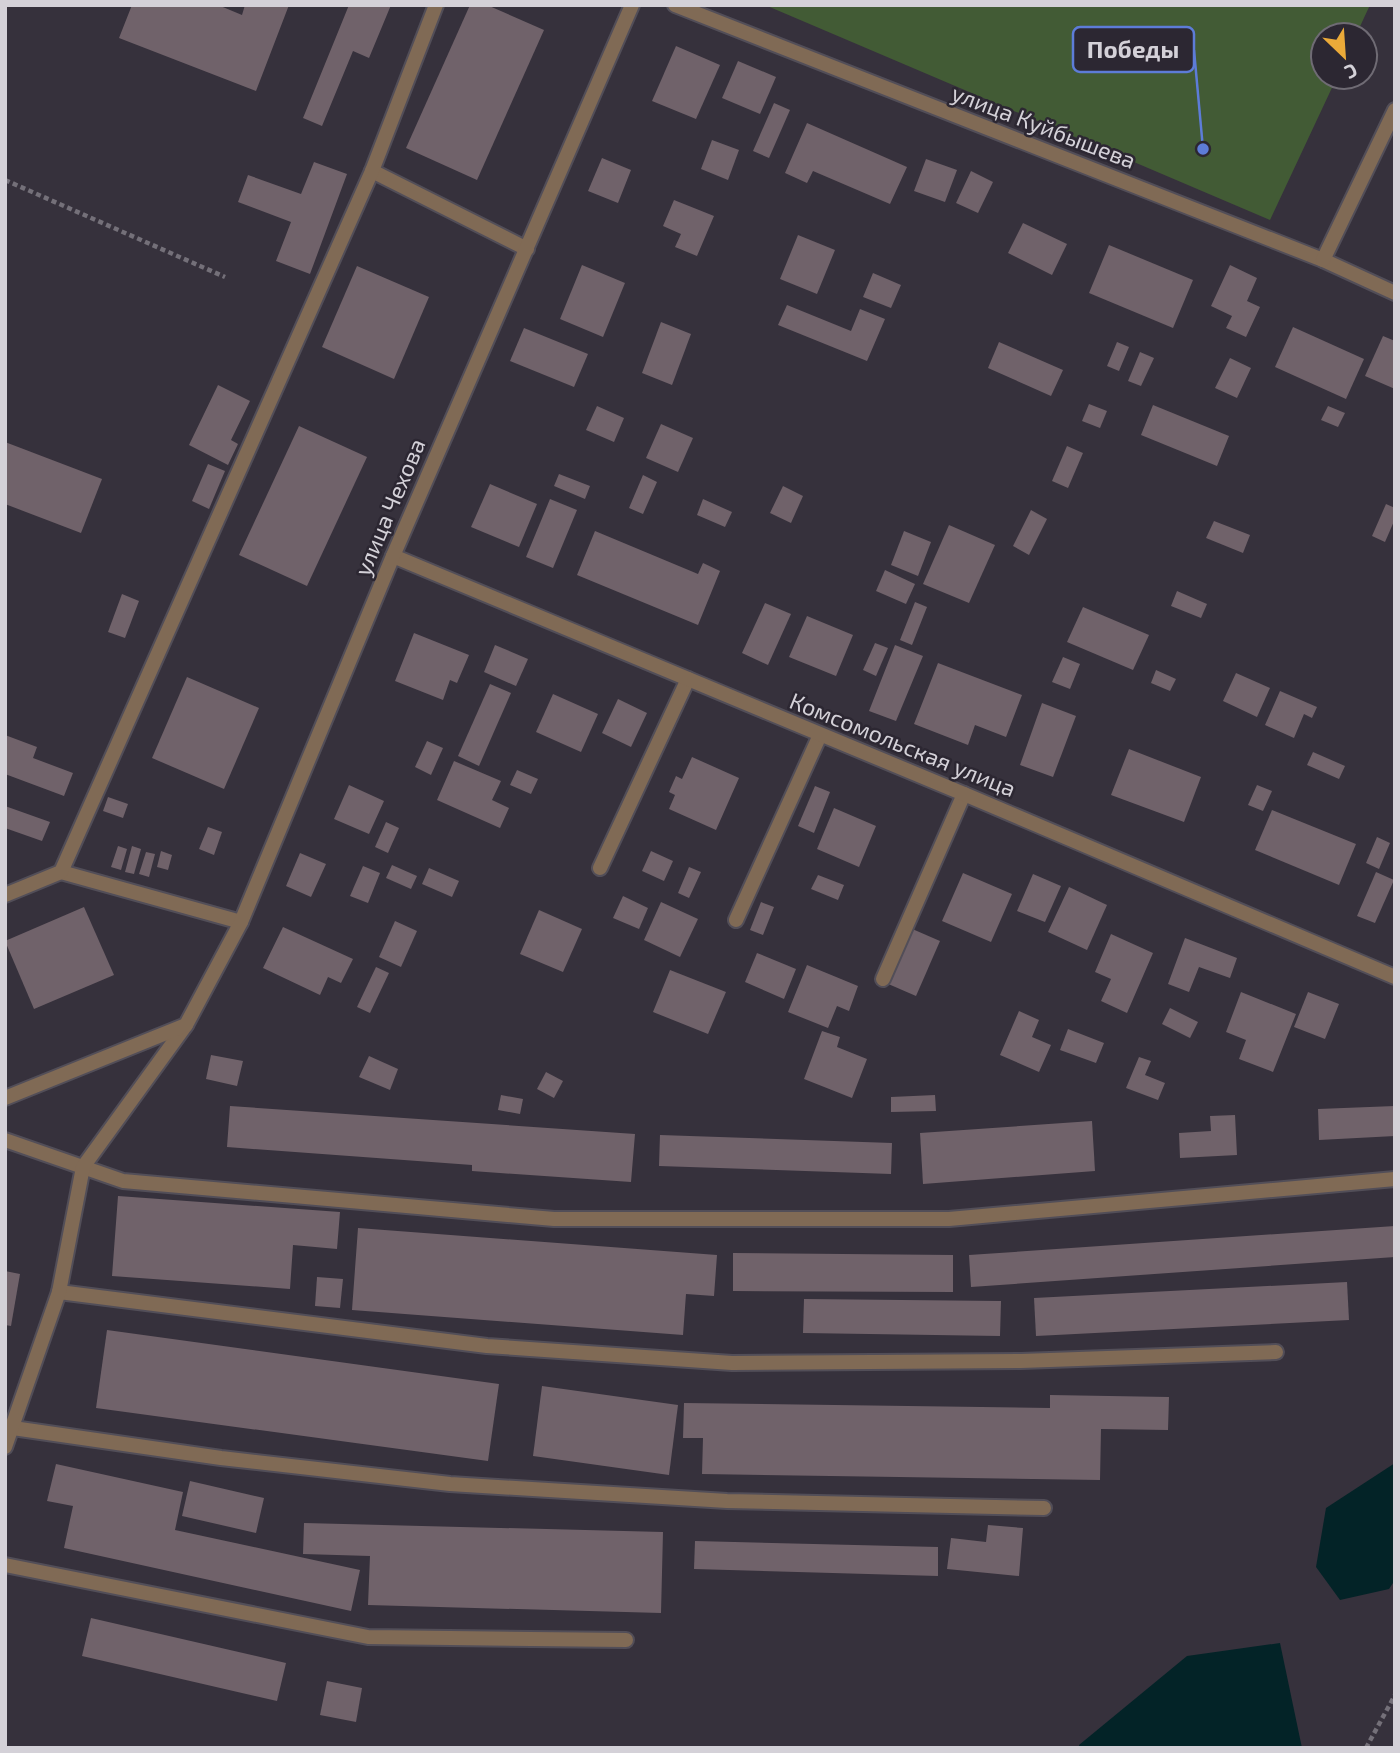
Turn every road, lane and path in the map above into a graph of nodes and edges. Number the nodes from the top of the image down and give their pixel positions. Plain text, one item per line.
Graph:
1 (436, 5) edge
2 (632, 5) edge
3 (675, 5) edge
4 (1395, 110) edge
5 (372, 172) junction
6 (5, 180) edge
7 (527, 249) junction
8 (1323, 260) junction
9 (225, 277) dead end
10 (1395, 293) edge
11 (393, 555) junction
12 (688, 679) junction
13 (820, 736) junction
14 (964, 794) junction
15 (600, 868) dead end
16 (61, 872) junction
17 (5, 895) edge
18 (736, 920) dead end
19 (242, 922) junction
20 (1395, 977) edge
21 (883, 979) dead end
22 (186, 1025) junction
23 (5, 1098) edge
24 (5, 1140) edge
25 (83, 1167) junction
26 (1395, 1179) edge
27 (59, 1292) junction
28 (1276, 1352) dead end
29 (13, 1428) junction
30 (5, 1447) edge
31 (1044, 1508) dead end
32 (5, 1565) edge
33 (626, 1640) dead end
34 (1395, 1695) edge
35 (1366, 1748) edge

1 - 5 street
2 - 7 street, улица Чехова
3 - 8 street, улица Куйбышева
4 - 8 street
5 - 7 street
5 - 16 street
6 - 9 path
7 - 11 street, улица Чехова
8 - 10 street, улица Куйбышева
11 - 12 street, Комсомольская улица
11 - 19 street, улица Чехова
12 - 13 street, Комсомольская улица
12 - 15 street
13 - 14 street, Комсомольская улица
13 - 18 street
14 - 20 street, Комсомольская улица
14 - 21 street
16 - 17 street
16 - 19 street
19 - 22 street, улица Чехова
22 - 23 street
22 - 25 street, улица Чехова
24 - 25 street
25 - 26 street
25 - 27 street
27 - 28 street
27 - 29 street
29 - 30 street
29 - 31 street
32 - 33 street
34 - 35 path

